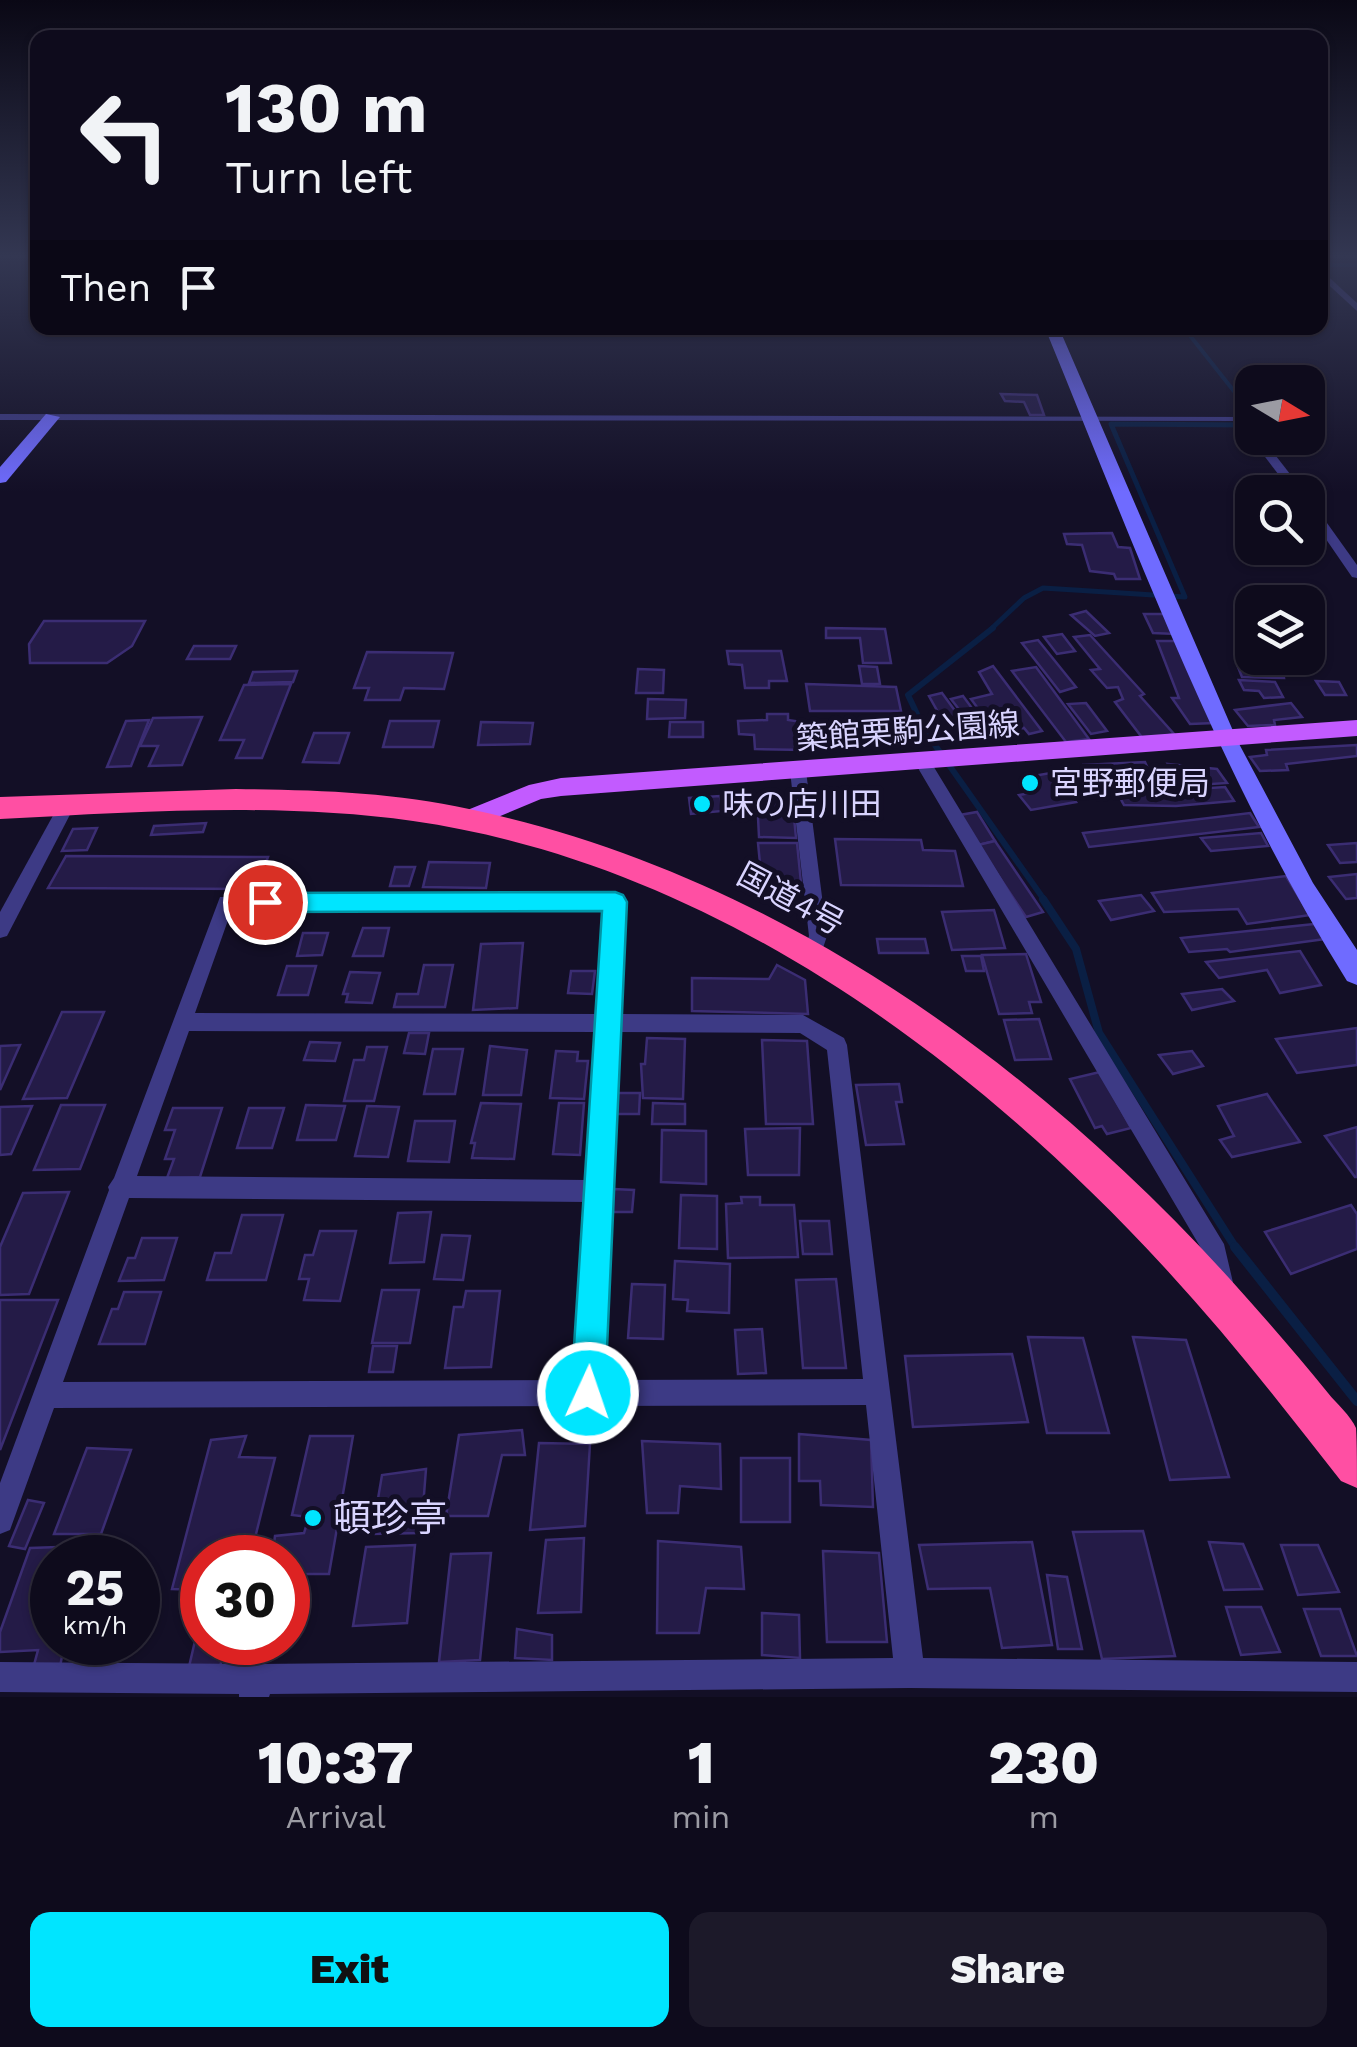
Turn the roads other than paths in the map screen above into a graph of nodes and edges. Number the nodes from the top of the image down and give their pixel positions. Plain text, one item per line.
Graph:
1 (1055, 335) edge
2 (1089, 416) junction
3 (0, 417) edge
4 (52, 417) junction
5 (1235, 426) edge
6 (1270, 455) edge
7 (1285, 475) edge
8 (0, 478) edge
9 (1325, 529) edge
10 (1357, 574) edge
11 (1357, 728) edge
12 (1226, 740) junction
13 (929, 762) junction
14 (798, 771) junction
15 (68, 805) junction
16 (0, 808) edge
17 (470, 820) junction
18 (0, 930) edge
19 (812, 954) junction
20 (1357, 973) edge
21 (182, 1022) junction
22 (609, 1022) junction
23 (119, 1187) junction
24 (598, 1191) junction
25 (1226, 1304) junction
26 (878, 1392) junction
27 (588, 1393) junction
28 (44, 1395) junction
29 (1357, 1465) edge
30 (0, 1520) edge
31 (910, 1673) junction
32 (0, 1677) edge
33 (1357, 1677) edge
34 (256, 1688) edge

1 - 2 street
2 - 4 street
2 - 5 street
2 - 12 street
3 - 4 street
4 - 8 street
6 - 7 street
9 - 10 street
11 - 12 main road, 築館栗駒公園線
12 - 13 main road, 築館栗駒公園線
12 - 20 street
13 - 14 main road, 築館栗駒公園線
13 - 25 street
14 - 17 main road, 築館栗駒公園線
14 - 19 street
15 - 16 highway, 国道4号
15 - 17 highway, 国道4号
15 - 18 street
17 - 19 highway, 国道4号
19 - 25 highway, 国道4号
21 - 22 street
21 - 22 street
21 - 23 street
22 - 24 street
22 - 26 street
23 - 24 street
23 - 28 street
24 - 27 street
25 - 29 highway, 国道4号
26 - 27 street
26 - 31 street
27 - 28 street
28 - 30 street
31 - 33 street
31 - 34 street
32 - 34 street

